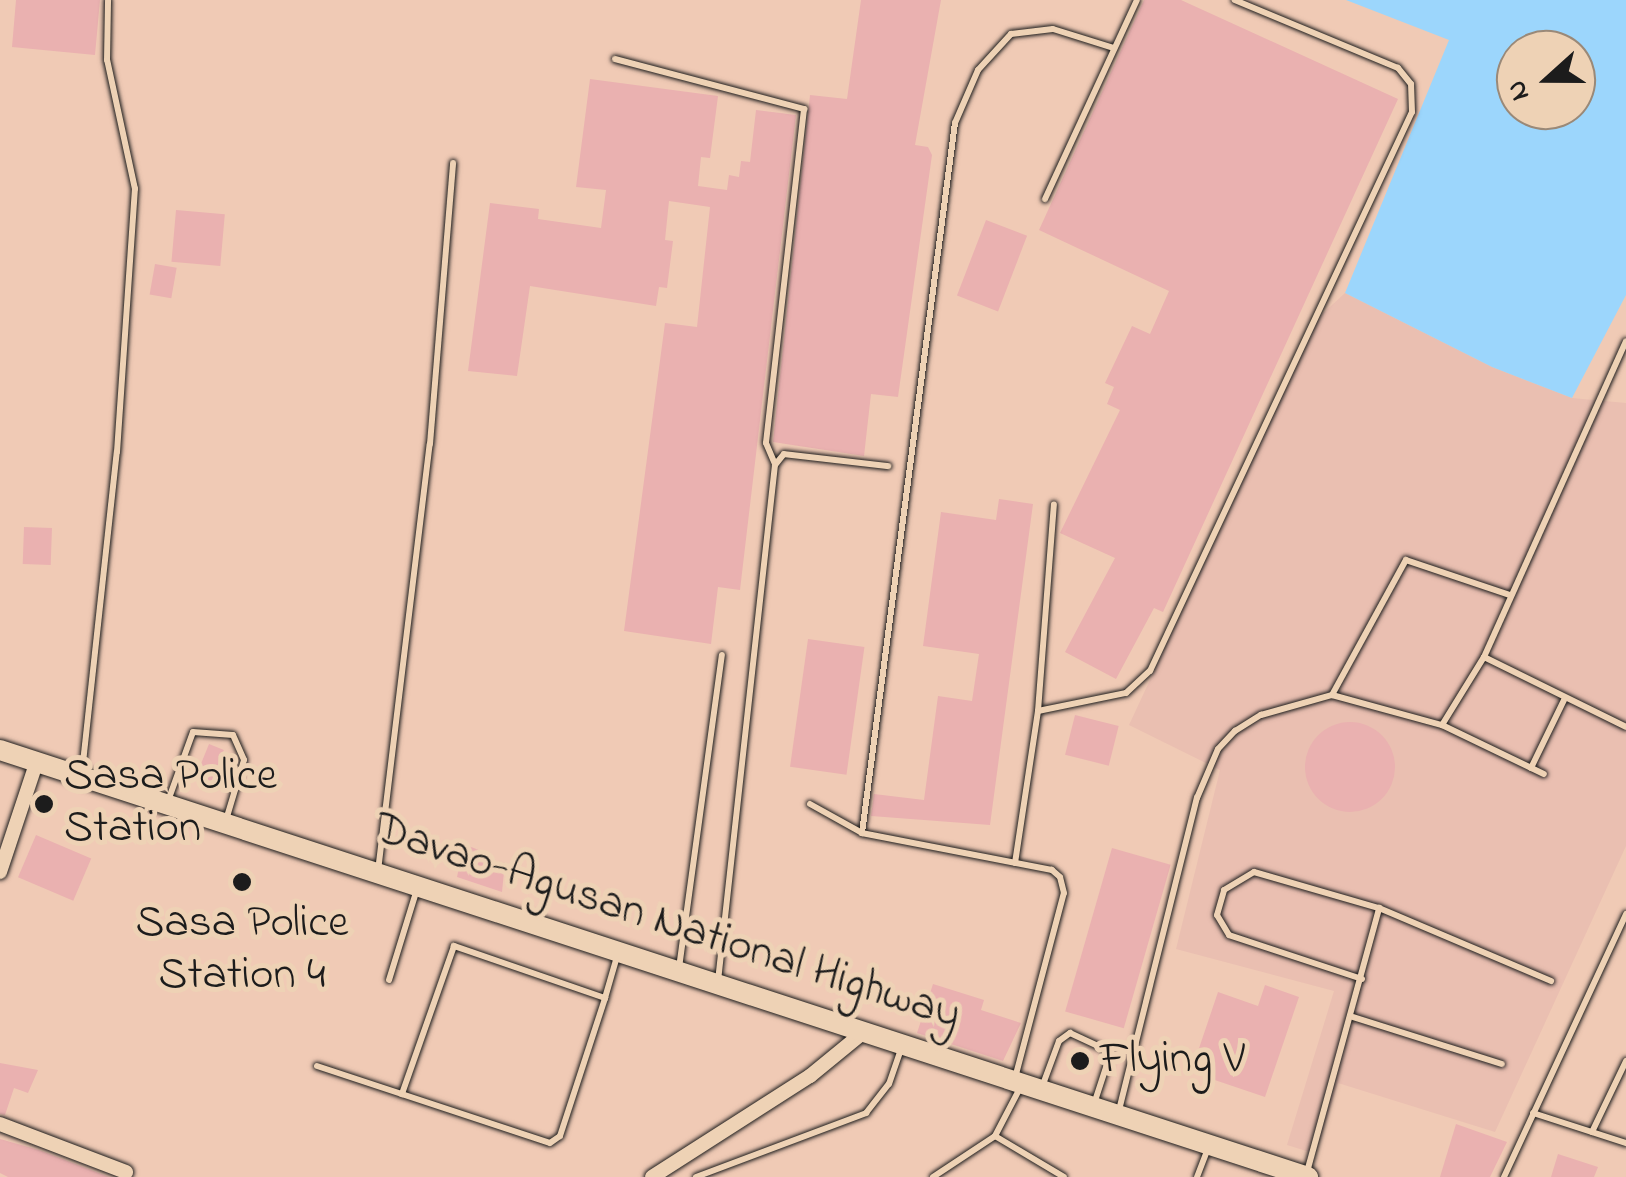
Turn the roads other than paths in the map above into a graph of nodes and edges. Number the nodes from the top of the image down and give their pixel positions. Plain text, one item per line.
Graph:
1 (108, 0) edge
2 (1137, 0) edge
3 (1235, 0) edge
4 (1114, 48) junction
5 (616, 60) dead end
6 (453, 163) dead end
7 (1045, 199) dead end
8 (1626, 341) edge
9 (775, 465) junction
10 (888, 466) dead end
11 (1054, 504) dead end
12 (1510, 594) junction
13 (722, 655) dead end
14 (1484, 657) junction
15 (1332, 694) junction
16 (1564, 700) junction
17 (1038, 712) junction
18 (1442, 724) junction
19 (1626, 727) edge
20 (0, 750) edge
21 (37, 761) junction
22 (1531, 768) junction
23 (1544, 774) dead end
24 (82, 775) junction
25 (168, 802) junction
26 (810, 804) dead end
27 (226, 821) junction
28 (862, 832) junction
29 (1016, 864) junction
30 (0, 872) edge
31 (378, 872) junction
32 (418, 886) junction
33 (1379, 908) junction
34 (1626, 914) edge
35 (618, 952) junction
36 (679, 970) junction
37 (1362, 979) junction
38 (389, 980) dead end
39 (1551, 981) dead end
40 (718, 982) junction
41 (605, 998) junction
42 (1353, 1018) junction
43 (865, 1031) junction
44 (903, 1043) junction
45 (1626, 1061) edge
46 (1502, 1064) dead end
47 (318, 1066) dead end
48 (1027, 1082) junction
49 (402, 1094) junction
50 (1095, 1103) junction
51 (1118, 1112) junction
52 (1533, 1113) junction
53 (0, 1124) edge
54 (1592, 1132) junction
55 (996, 1136) junction
56 (1626, 1143) edge
57 (1211, 1144) junction
58 (126, 1172) dead end
59 (652, 1177) edge
60 (696, 1177) edge
61 (933, 1177) edge
62 (1064, 1177) edge
63 (1197, 1177) edge
64 (1307, 1177) edge
65 (1504, 1177) edge

1 - 24 lane
2 - 4 lane
3 - 17 lane
4 - 7 lane
4 - 28 lane
5 - 9 lane
6 - 31 lane
8 - 12 lane
9 - 10 lane
9 - 40 lane
11 - 17 lane
12 - 14 lane
12 - 15 lane
13 - 36 lane
14 - 16 lane
14 - 18 lane
15 - 18 lane
15 - 51 lane
16 - 19 lane
16 - 22 lane
17 - 29 lane
18 - 22 lane
20 - 21 main road, Davao-Agusan National Highway
21 - 24 main road, Davao-Agusan National Highway
21 - 30 street
22 - 23 lane
24 - 25 main road, Davao-Agusan National Highway
25 - 27 main road, Davao-Agusan National Highway
25 - 27 lane
26 - 28 lane
27 - 31 main road, Davao-Agusan National Highway
28 - 29 lane
29 - 48 lane
31 - 32 main road, Davao-Agusan National Highway
32 - 35 main road, Davao-Agusan National Highway
32 - 38 lane
33 - 37 lane
33 - 37 lane
33 - 39 lane
34 - 52 lane
35 - 36 main road, Davao-Agusan National Highway
35 - 41 lane
36 - 40 main road, Davao-Agusan National Highway
37 - 42 lane
40 - 43 main road, Davao-Agusan National Highway
41 - 49 lane
41 - 49 lane
42 - 46 lane
42 - 64 lane
43 - 44 main road, Davao-Agusan National Highway
43 - 59 street
44 - 48 main road, Davao-Agusan National Highway
44 - 60 lane
45 - 54 lane
47 - 49 lane
48 - 50 main road, Davao-Agusan National Highway
48 - 50 lane
48 - 55 lane
50 - 51 main road, Davao-Agusan National Highway
51 - 57 main road, Davao-Agusan National Highway
52 - 54 lane
52 - 65 lane
53 - 58 street
54 - 56 lane
55 - 61 lane
55 - 62 lane
57 - 63 lane
57 - 64 main road, Davao-Agusan National Highway

